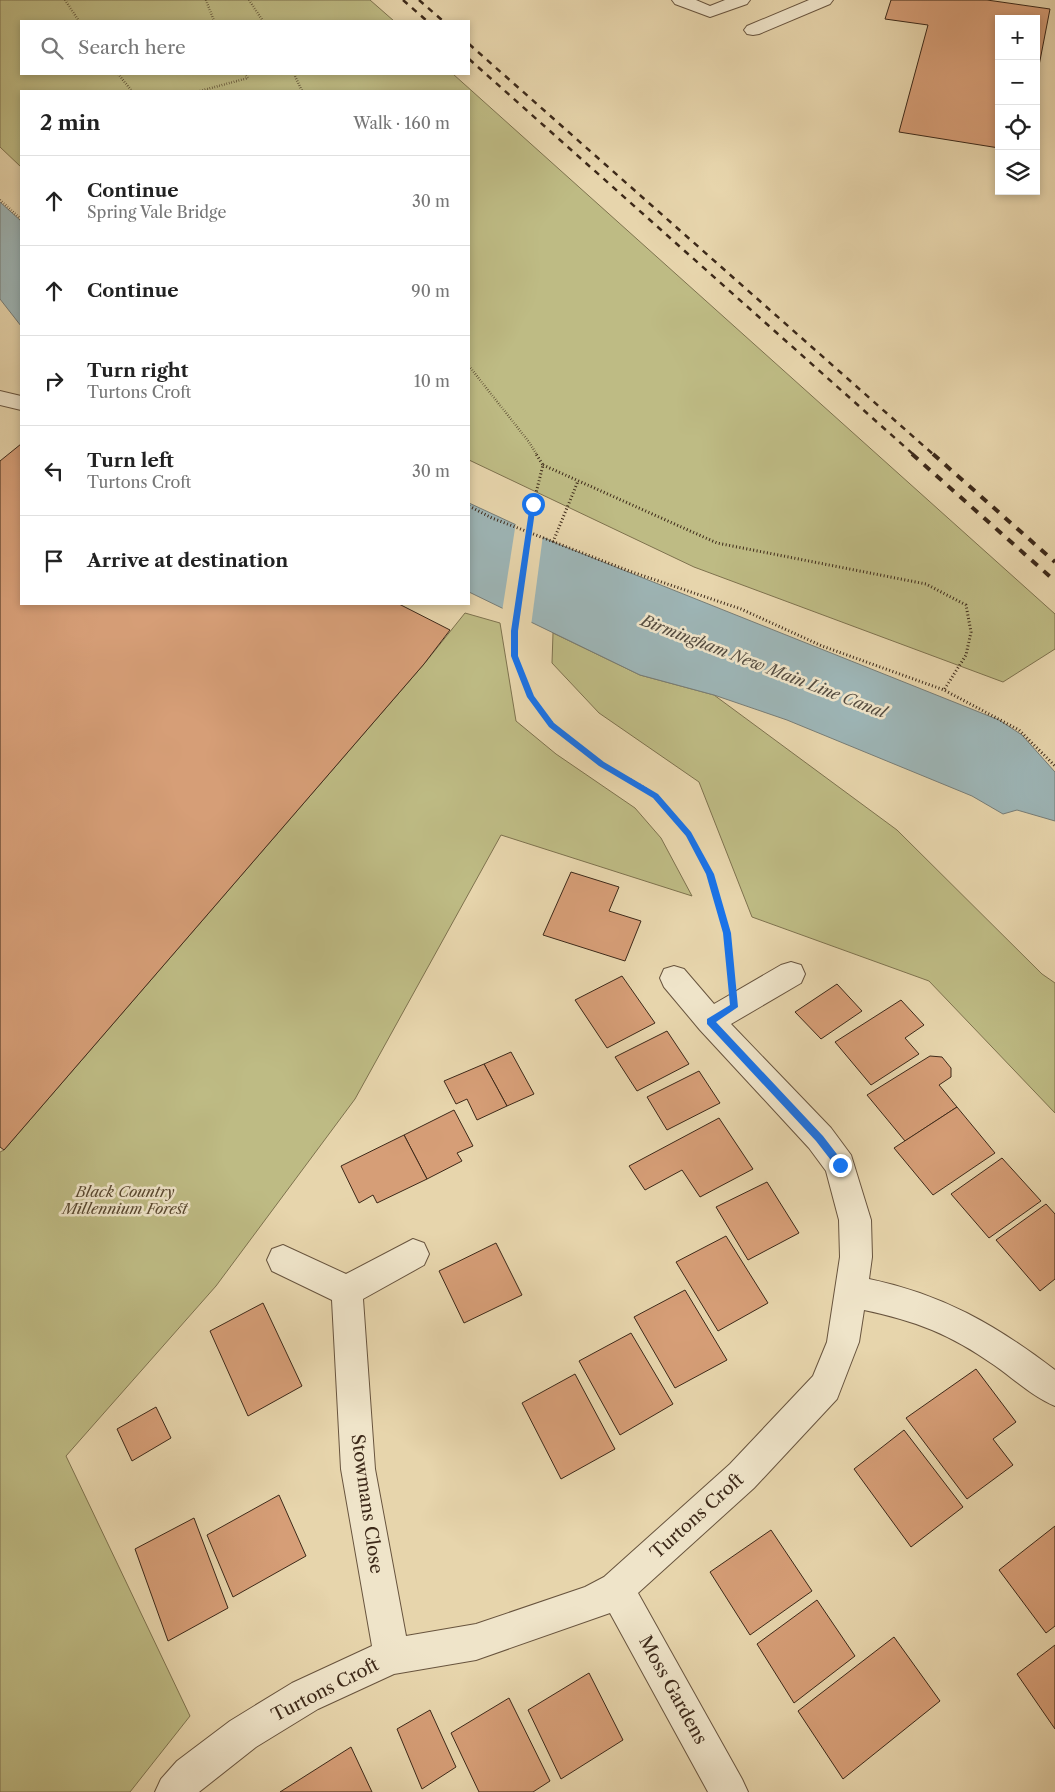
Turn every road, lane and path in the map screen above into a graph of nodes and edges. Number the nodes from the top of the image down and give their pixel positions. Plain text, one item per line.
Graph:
1 (66, 0) edge
2 (206, 0) edge
3 (249, 0) edge
4 (681, 0) edge
5 (741, 0) edge
6 (824, 0) edge
7 (78, 20) edge
8 (214, 20) edge
9 (262, 20) edge
10 (753, 30) dead end
11 (119, 75) edge
12 (246, 75) edge
13 (294, 75) edge
14 (131, 90) edge
15 (203, 90) edge
16 (302, 90) edge
17 (0, 200) edge
18 (20, 218) edge
19 (470, 369) edge
20 (0, 398) edge
21 (20, 403) edge
22 (543, 465) junction
23 (578, 481) junction
24 (470, 507) edge
25 (553, 542) junction
26 (944, 690) junction
27 (1055, 766) edge
28 (791, 974) dead end
29 (674, 978) dead end
30 (722, 1014) junction
31 (413, 1254) dead end
32 (283, 1260) dead end
33 (347, 1291) junction
34 (851, 1291) junction
35 (1055, 1390) edge
36 (616, 1589) junction
37 (392, 1656) junction
38 (174, 1792) edge
39 (729, 1792) edge

1 - 7 path
2 - 8 path
3 - 9 path
4 - 5 street
6 - 10 street
11 - 14 path
12 - 15 path
13 - 16 path
17 - 18 path
19 - 22 path
20 - 21 street
22 - 23 path
22 - 30 path, bridge
23 - 25 path
23 - 26 path
24 - 25 path
25 - 26 path
26 - 27 path
28 - 30 street
29 - 30 street, Turtons Croft
30 - 34 street, Turtons Croft
31 - 33 street
32 - 33 street
33 - 37 street, Stowmans Close
34 - 35 street
34 - 36 street, Turtons Croft
36 - 37 street, Turtons Croft
36 - 39 street, Moss Gardens
37 - 38 street, Turtons Croft

